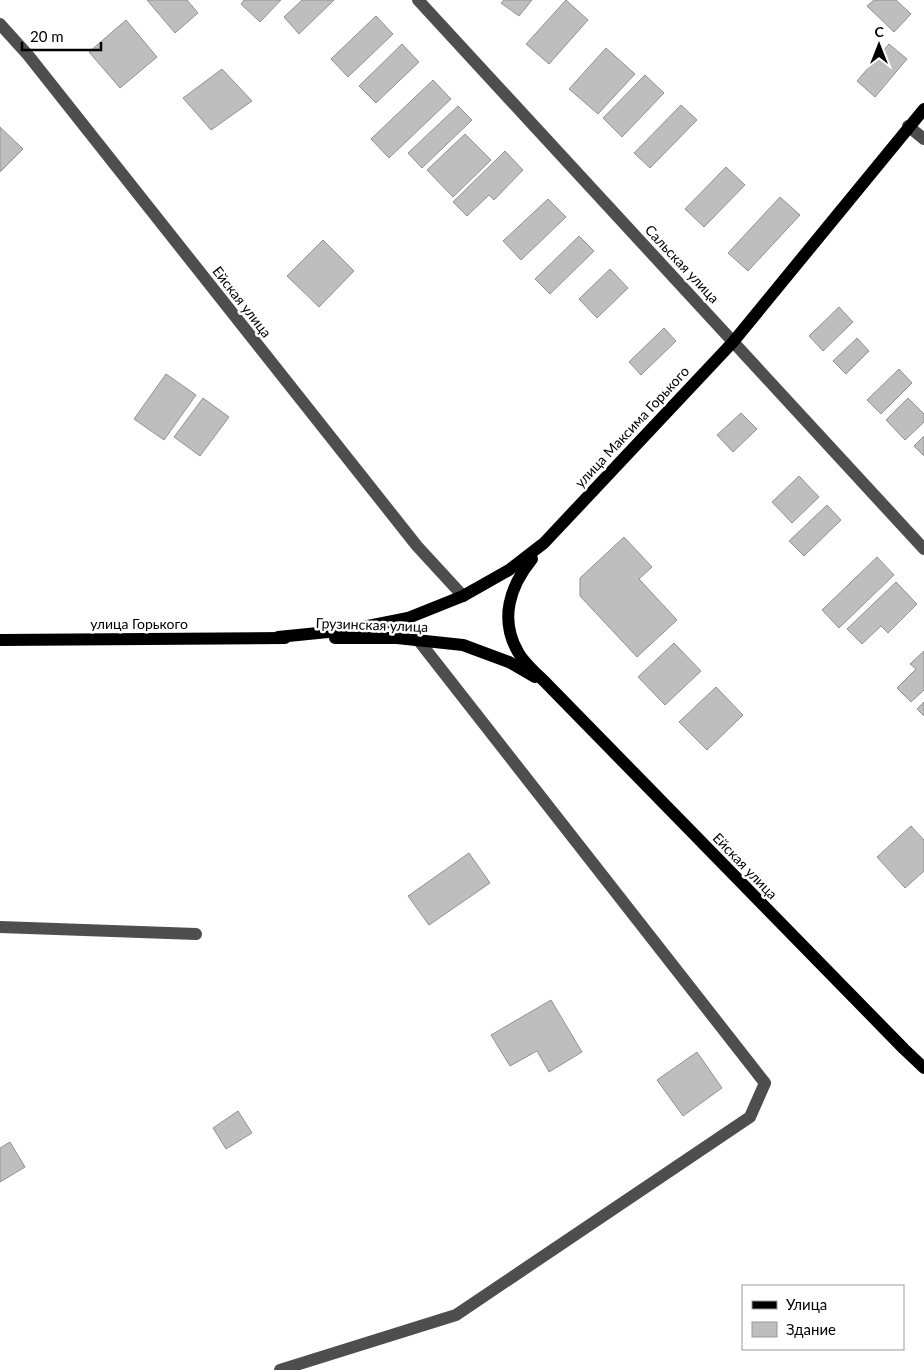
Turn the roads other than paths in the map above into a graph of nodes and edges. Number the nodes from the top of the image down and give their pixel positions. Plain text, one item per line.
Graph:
1 (418, 0) edge
2 (0, 24) edge
3 (924, 109) edge
4 (908, 126) junction
5 (924, 139) edge
6 (733, 342) junction
7 (544, 543) junction
8 (924, 549) edge
9 (463, 596) junction
10 (278, 638) junction
11 (0, 640) edge
12 (419, 640) junction
13 (546, 684) junction
14 (0, 927) edge
15 (196, 934) dead end
16 (924, 1068) edge
17 (280, 1370) edge

1 - 6 street, Сальская улица
2 - 9 street, Ейская улица
3 - 4 main road, улица Максима Горького
4 - 5 street
4 - 6 main road, улица Максима Горького
6 - 7 main road, улица Максима Горького
6 - 8 street, Сальская улица
7 - 9 main road, улица Максима Горького
7 - 13 main road
9 - 10 main road, улица Максима Горького
10 - 11 main road, улица Горького
10 - 12 main road, Грузинская улица
12 - 13 main road, Грузинская улица
12 - 17 street
13 - 16 main road, Ейская улица
14 - 15 street

